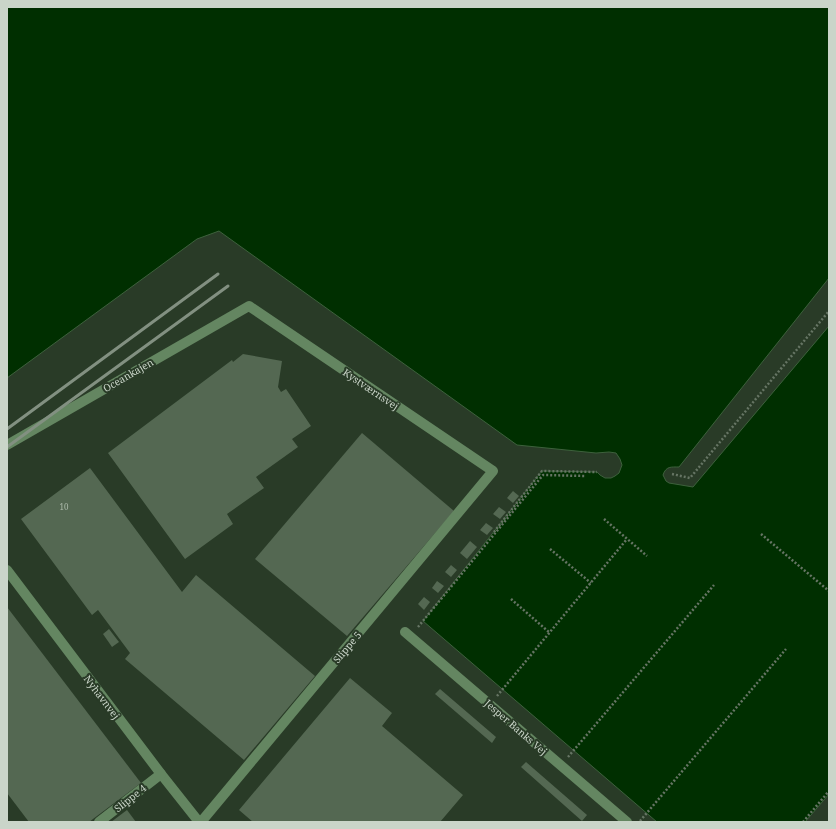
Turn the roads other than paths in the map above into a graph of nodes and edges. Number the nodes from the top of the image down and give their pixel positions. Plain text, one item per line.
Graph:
1 (249, 306) joint
2 (7, 445) edge
3 (493, 471) joint
4 (7, 570) edge
5 (405, 632) dead end
6 (160, 774) junction
7 (99, 822) edge
8 (200, 822) edge
9 (627, 822) edge

1 - 2 street, Oceankajen
1 - 3 street, Kystværnsvej
3 - 8 street, Slippe 5
4 - 6 street, Nyhavnvej
5 - 9 street, Jesper Banks Vej
6 - 7 street, Slippe 4
6 - 8 street, Nyhavnvej

